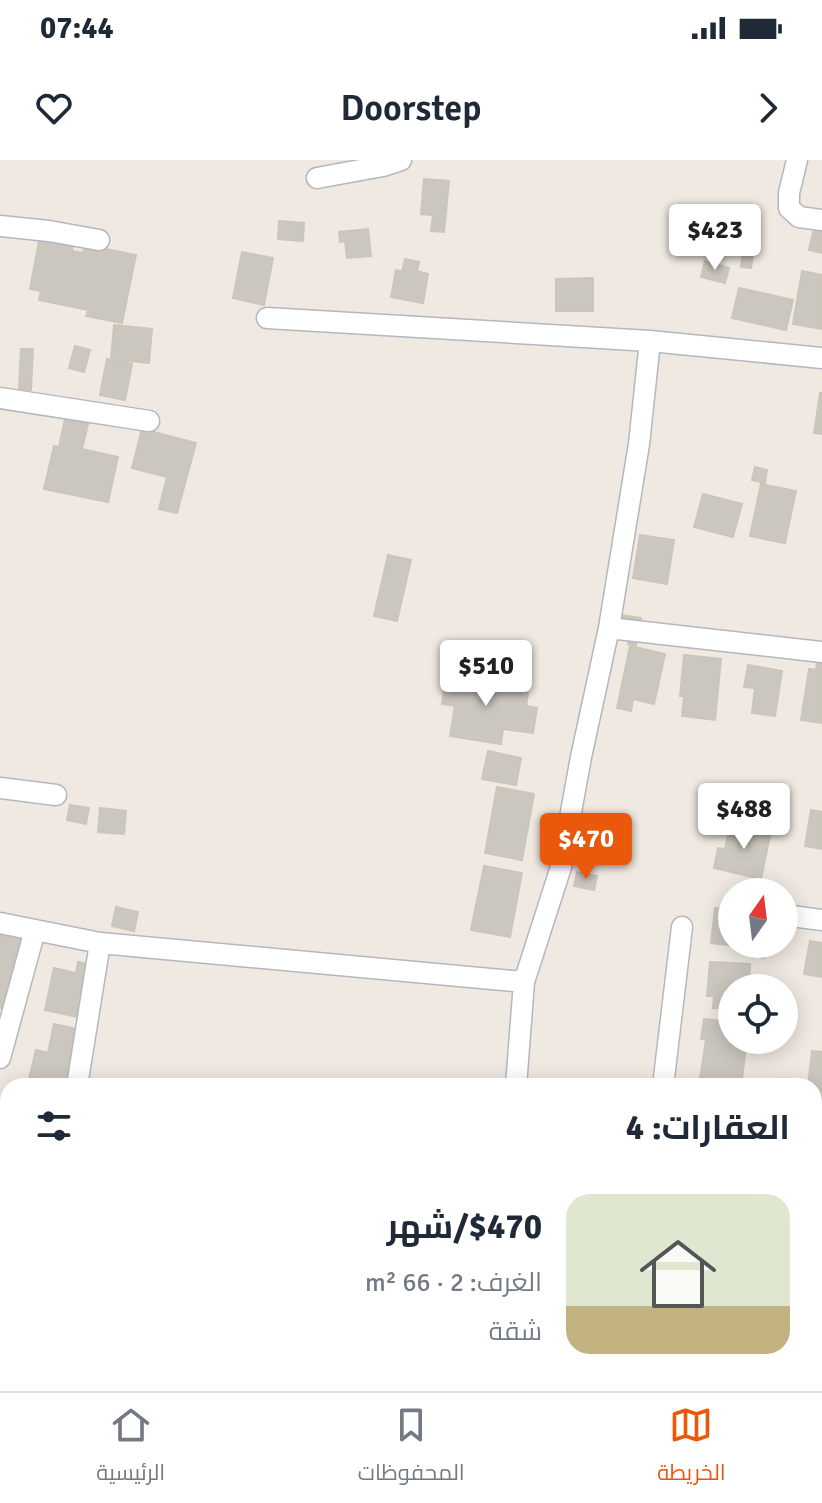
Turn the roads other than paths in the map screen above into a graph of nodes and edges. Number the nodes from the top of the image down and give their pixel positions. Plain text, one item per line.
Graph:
1 (401, 160) edge
2 (797, 160) edge
3 (317, 178) dead end
4 (822, 220) edge
5 (0, 226) edge
6 (99, 240) dead end
7 (267, 318) dead end
8 (650, 341) junction
9 (822, 358) edge
10 (0, 398) edge
11 (149, 421) dead end
12 (609, 628) junction
13 (822, 652) edge
14 (0, 788) edge
15 (56, 795) dead end
16 (798, 917) edge
17 (822, 920) edge
18 (0, 923) edge
19 (682, 927) dead end
20 (35, 930) junction
21 (100, 943) junction
22 (524, 982) junction
23 (0, 1058) edge
24 (78, 1078) edge
25 (517, 1078) edge
26 (664, 1078) edge

1 - 3 street
2 - 4 street
5 - 6 street
7 - 8 street
8 - 9 street
8 - 12 street
10 - 11 street
12 - 13 street
12 - 22 street
14 - 15 street
16 - 17 street
18 - 20 street
19 - 26 street
20 - 21 street
20 - 23 street
21 - 22 street
21 - 24 street
22 - 25 street

